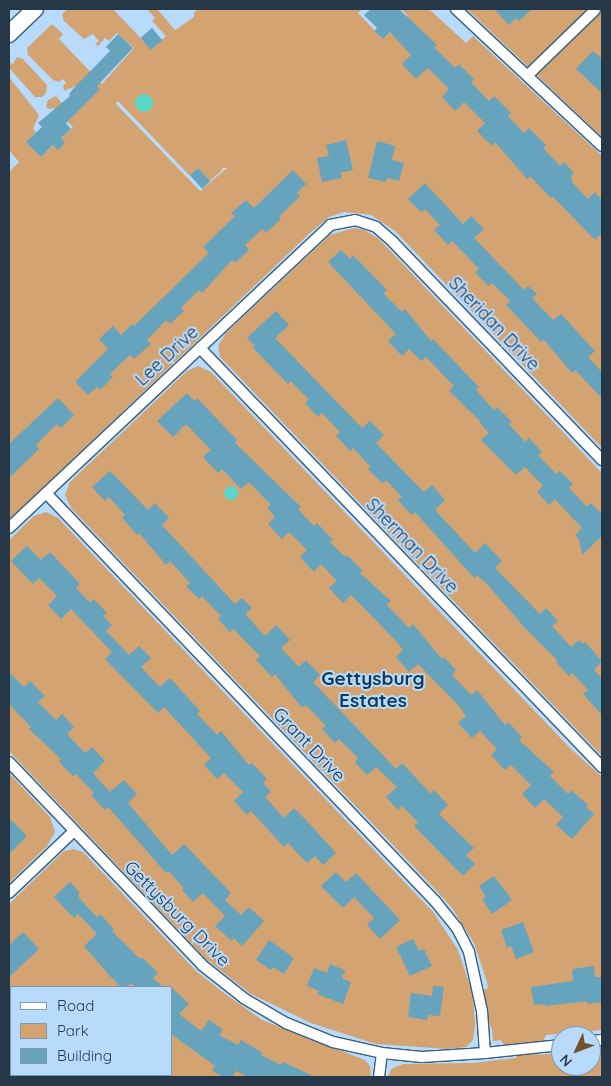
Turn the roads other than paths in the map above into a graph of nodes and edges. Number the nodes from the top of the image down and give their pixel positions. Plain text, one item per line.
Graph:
1 (35, 9) edge
2 (456, 9) edge
3 (595, 10) dead end
4 (9, 34) edge
5 (528, 74) junction
6 (602, 146) edge
7 (356, 220) joint
8 (200, 348) junction
9 (602, 460) edge
10 (46, 493) junction
11 (9, 528) edge
12 (9, 762) edge
13 (602, 767) edge
14 (74, 831) junction
15 (9, 893) edge
16 (551, 1046) edge
17 (382, 1053) junction
18 (485, 1053) junction
19 (379, 1077) edge

1 - 4 main road
2 - 5 street
3 - 5 street
5 - 6 street
7 - 8 street, Lee Drive
7 - 9 street, Sheridan Drive
8 - 10 street, Lee Drive
8 - 13 street, Sherman Drive
10 - 11 street, Lee Drive
10 - 18 street, Grant Drive
12 - 14 street, Gettysburg Drive
14 - 15 street
14 - 17 street, Gettysburg Drive
16 - 18 street, Gettysburg Drive
17 - 18 street, Gettysburg Drive
17 - 19 street

